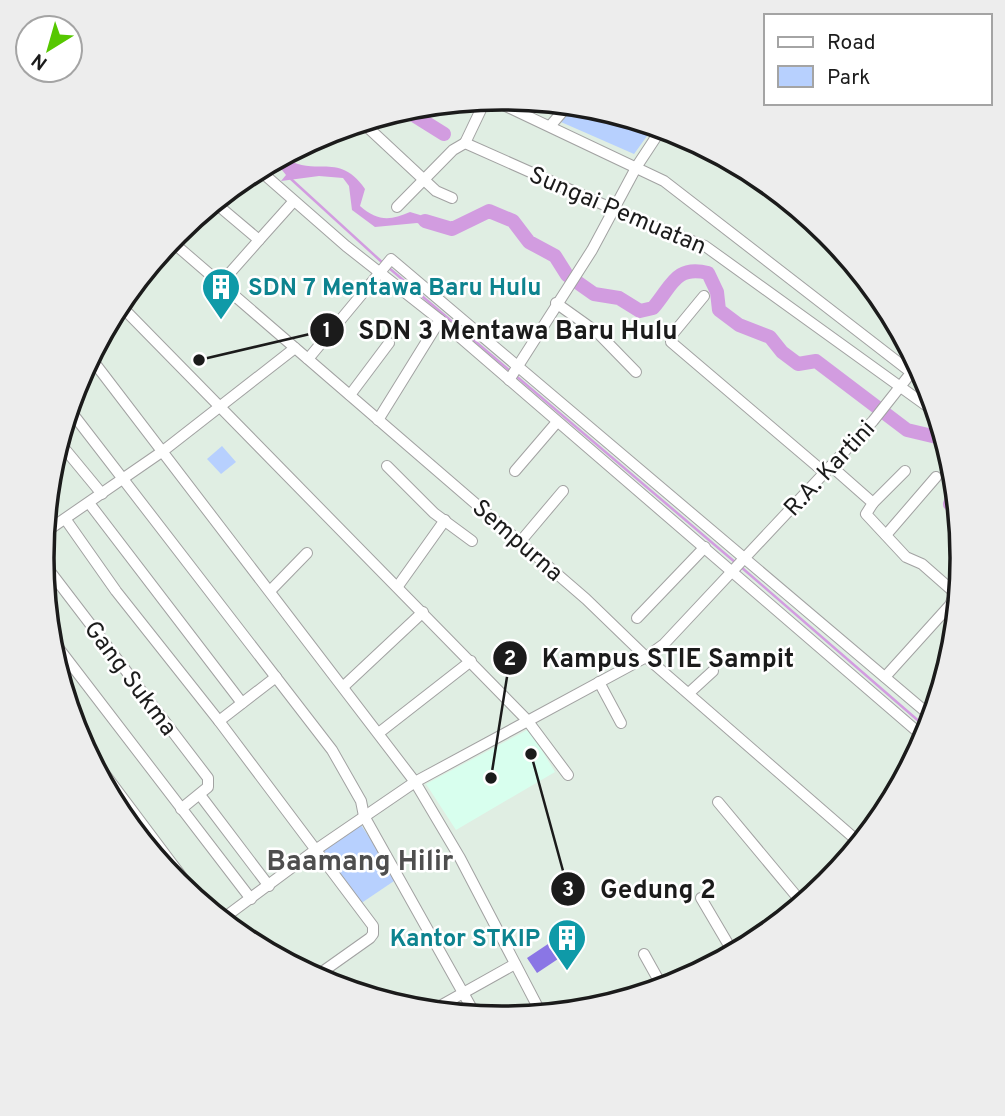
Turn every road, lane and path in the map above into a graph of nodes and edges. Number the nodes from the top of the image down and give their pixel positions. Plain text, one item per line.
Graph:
1 (480, 111) edge
2 (518, 111) edge
3 (560, 114) edge
4 (551, 125) junction
5 (371, 130) edge
6 (656, 137) edge
7 (467, 139) junction
8 (636, 166) junction
9 (266, 177) edge
10 (425, 180) junction
11 (453, 198) dead end
12 (293, 202) junction
13 (397, 207) dead end
14 (222, 209) edge
15 (613, 209) junction
16 (259, 240) junction
17 (179, 248) edge
18 (382, 268) junction
19 (221, 283) junction
20 (704, 296) dead end
21 (556, 303) junction
22 (128, 313) edge
23 (440, 320) junction
24 (389, 343) dead end
25 (295, 348) junction
26 (308, 359) junction
27 (905, 361) edge
28 (97, 366) edge
29 (636, 372) dead end
30 (513, 373) junction
31 (911, 373) edge
32 (901, 386) junction
33 (349, 395) junction
34 (923, 403) edge
35 (220, 406) junction
36 (77, 418) edge
37 (378, 420) junction
38 (557, 422) junction
39 (163, 451) junction
40 (68, 452) edge
41 (387, 467) dead end
42 (828, 470) junction
43 (514, 471) dead end
44 (905, 471) dead end
45 (936, 477) dead end
46 (123, 480) junction
47 (563, 491) dead end
48 (102, 494) junction
49 (89, 503) junction
50 (873, 503) junction
51 (66, 520) junction
52 (445, 520) junction
53 (55, 525) edge
54 (886, 535) junction
55 (472, 541) dead end
56 (520, 542) junction
57 (705, 547) junction
58 (307, 553) dead end
59 (738, 564) junction
60 (55, 579) edge
61 (398, 586) junction
62 (950, 588) edge
63 (270, 591) junction
64 (948, 604) edge
65 (423, 612) junction
66 (636, 618) dead end
67 (646, 657) junction
68 (66, 658) edge
69 (471, 661) junction
70 (713, 671) dead end
71 (276, 677) junction
72 (885, 677) junction
73 (599, 682) junction
74 (344, 686) junction
75 (689, 693) junction
76 (242, 703) junction
77 (925, 708) edge
78 (527, 720) junction
79 (219, 721) junction
80 (621, 723) dead end
81 (917, 730) edge
82 (380, 732) junction
83 (568, 775) dead end
84 (415, 782) junction
85 (200, 795) junction
86 (718, 802) dead end
87 (131, 808) edge
88 (181, 809) junction
89 (364, 816) junction
90 (853, 837) edge
91 (314, 851) junction
92 (165, 854) edge
93 (269, 886) junction
94 (797, 896) edge
95 (251, 898) junction
96 (701, 898) dead end
97 (230, 914) edge
98 (729, 945) edge
99 (644, 954) dead end
100 (515, 964) junction
101 (325, 969) edge
102 (657, 978) edge
103 (462, 992) junction
104 (446, 1002) edge
105 (469, 1005) edge
106 (536, 1005) edge

1 - 7 street
2 - 4 street
3 - 4 street
4 - 8 street
5 - 10 street
6 - 8 street
7 - 10 street
7 - 15 street, Sungai Pemuatan
8 - 15 street
8 - 27 street
9 - 12 street
10 - 11 street
10 - 13 street
12 - 16 street
12 - 18 street
14 - 16 street
15 - 21 street
15 - 32 street, Sungai Pemuatan
16 - 19 street
17 - 19 street, Sempurna
18 - 23 street
18 - 26 street
18 - 30 street
19 - 25 street, Sempurna
20 - 42 street
21 - 29 street
21 - 30 street
22 - 35 street
23 - 30 street
23 - 37 street
24 - 33 street
25 - 26 street, Sempurna
25 - 35 street
26 - 33 street, Sempurna
28 - 39 street
30 - 38 street
30 - 59 street
31 - 32 street, R.A. Kartini
32 - 34 street, Sungai Pemuatan
32 - 42 street, R.A. Kartini
33 - 37 street, Sempurna
35 - 39 street
35 - 61 street
36 - 46 street
37 - 56 street, Sempurna
38 - 43 street
38 - 57 street
39 - 46 street
39 - 63 street
40 - 48 street
41 - 52 street
42 - 50 street
42 - 59 street, R.A. Kartini
44 - 50 street
45 - 54 street
46 - 48 street
46 - 71 street
47 - 56 street
48 - 49 street
49 - 51 street
49 - 76 street
50 - 54 street
51 - 53 street
51 - 79 street
52 - 55 street
52 - 61 street
54 - 62 street
56 - 67 street, Sempurna
57 - 59 street
57 - 66 street
58 - 63 street
59 - 67 street, R.A. Kartini
59 - 72 street
59 - 81 street
60 - 85 street, Gang Sukma
61 - 65 street
63 - 74 street
64 - 72 street
65 - 69 street
65 - 74 street
67 - 73 street, R.A. Kartini
67 - 75 street, Sempurna
68 - 88 street
69 - 78 street
69 - 82 street
70 - 75 street
71 - 76 street
71 - 89 street
72 - 77 street
73 - 78 street, R.A. Kartini
73 - 80 street
74 - 82 street
75 - 90 street, Sempurna
76 - 79 street
78 - 83 street
78 - 84 street, R.A. Kartini
79 - 91 street
82 - 84 street
84 - 89 street, R.A. Kartini
84 - 100 street
85 - 88 street
85 - 93 street
86 - 94 street
87 - 92 street
88 - 95 street
89 - 91 street, R.A. Kartini
89 - 103 street
91 - 93 street, R.A. Kartini
91 - 101 street
93 - 95 street, R.A. Kartini
95 - 97 street, R.A. Kartini
96 - 98 street
99 - 102 street
100 - 103 street
100 - 106 street
103 - 104 street
103 - 105 street

